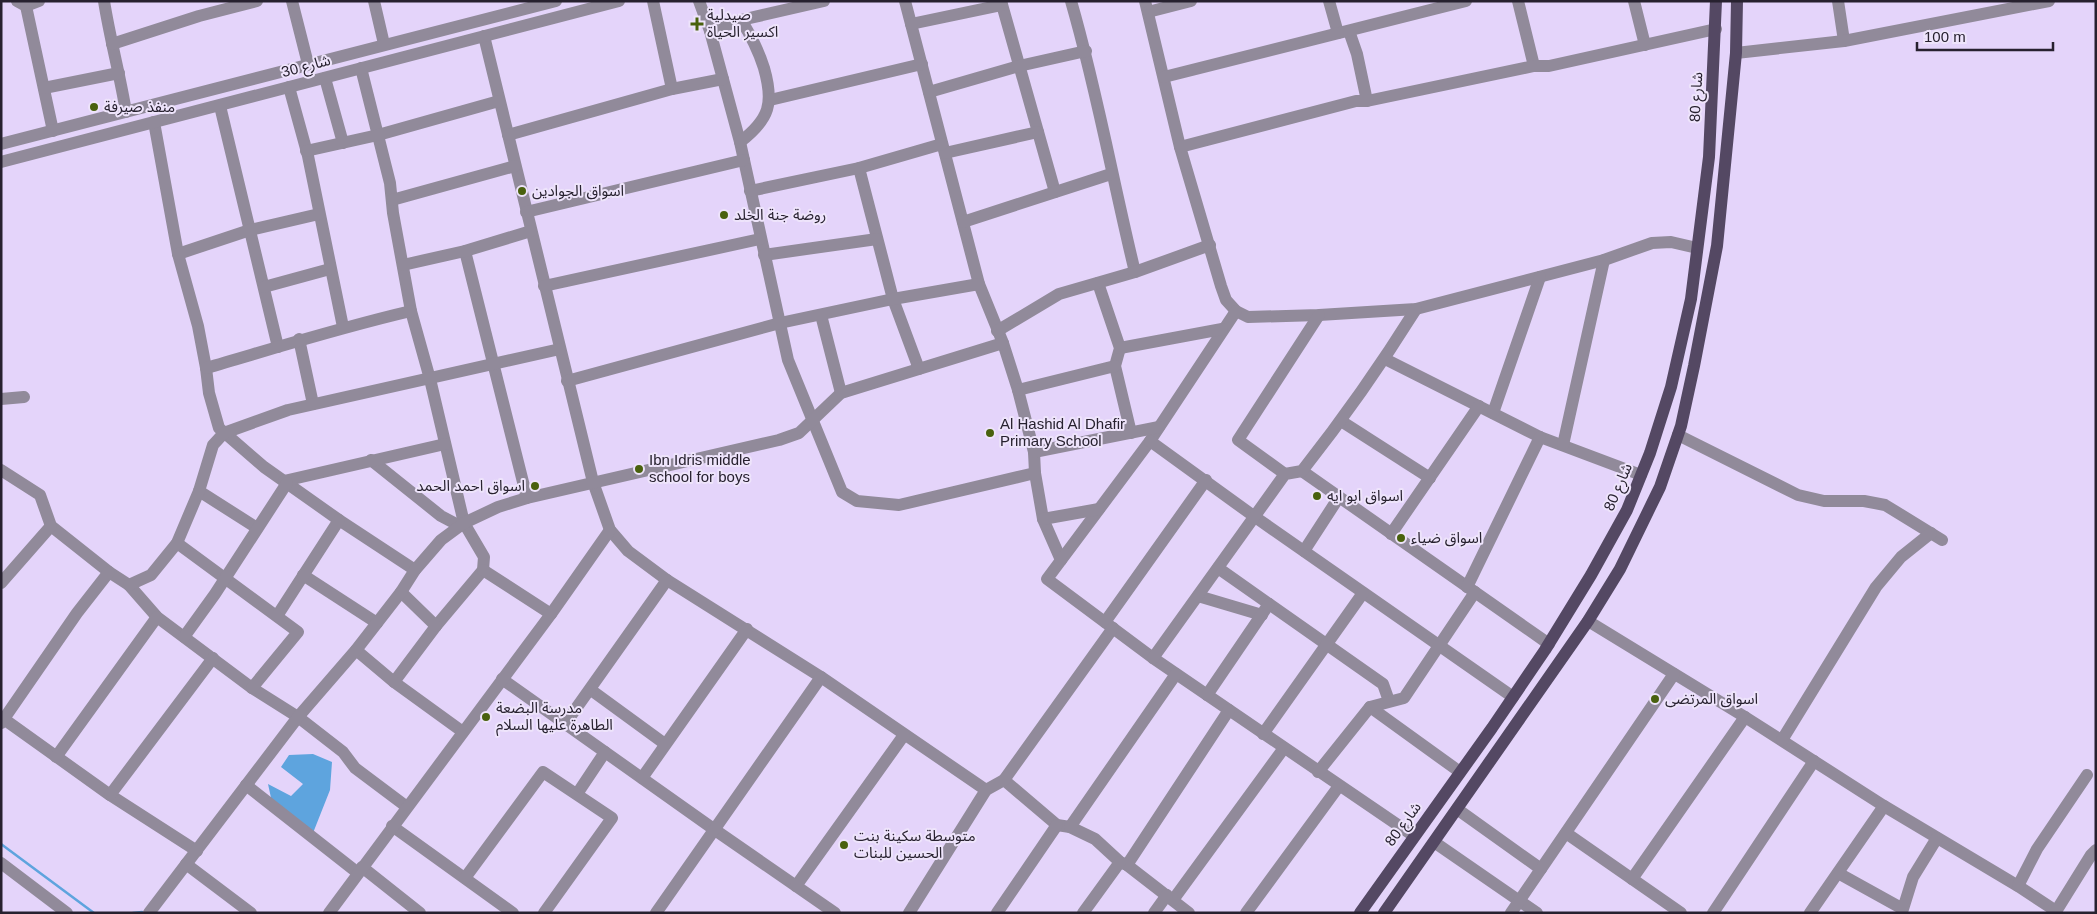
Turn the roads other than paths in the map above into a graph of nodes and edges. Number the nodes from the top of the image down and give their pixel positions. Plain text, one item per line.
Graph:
1 (39, 1) edge
2 (104, 1) edge
3 (257, 1) edge
4 (292, 1) edge
5 (374, 1) edge
6 (556, 1) edge
7 (619, 1) edge
8 (653, 1) edge
9 (699, 1) edge
10 (905, 1) edge
11 (1071, 1) edge
12 (1191, 1) edge
13 (1329, 1) edge
14 (1466, 1) edge
15 (1518, 1) edge
16 (1634, 1) edge
17 (1716, 1) edge
18 (1737, 1) edge
19 (1838, 1) edge
20 (2050, 1) edge
21 (820, 2) edge
22 (1002, 3) edge
23 (21, 4) edge
24 (980, 5) edge
25 (1147, 7) edge
26 (741, 20) junction
27 (911, 24) junction
28 (1716, 29) junction
29 (710, 31) junction
30 (1344, 32) junction
31 (484, 36) junction
32 (1844, 41) junction
33 (112, 44) junction
34 (384, 44) junction
35 (1645, 45) junction
36 (1086, 52) junction
37 (1736, 53) junction
38 (308, 64) junction
39 (922, 64) junction
40 (1019, 66) junction
41 (1534, 66) junction
42 (361, 68) junction
43 (120, 73) junction
44 (1164, 77) junction
45 (325, 78) junction
46 (723, 79) junction
47 (289, 87) junction
48 (44, 88) junction
49 (672, 89) junction
50 (929, 92) junction
51 (770, 100) junction
52 (499, 101) junction
53 (1367, 101) junction
54 (220, 106) junction
55 (126, 112) junction
56 (154, 122) junction
57 (53, 131) junction
58 (1038, 132) junction
59 (378, 135) junction
60 (508, 135) junction
61 (343, 142) junction
62 (740, 142) junction
63 (1, 144) edge
64 (1180, 147) junction
65 (943, 149) junction
66 (306, 151) junction
67 (744, 160) junction
68 (1, 162) edge
69 (515, 166) junction
70 (859, 168) junction
71 (1111, 174) junction
72 (750, 191) junction
73 (1055, 192) junction
74 (392, 200) junction
75 (526, 212) junction
76 (319, 214) junction
77 (963, 222) junction
78 (250, 230) junction
79 (531, 231) junction
80 (760, 239) junction
81 (877, 239) junction
82 (1210, 245) junction
83 (1697, 248) junction
84 (465, 251) junction
85 (178, 254) junction
86 (764, 254) junction
87 (1604, 260) junction
88 (403, 265) junction
89 (330, 269) junction
90 (1135, 272) junction
91 (1540, 276) junction
92 (1098, 283) junction
93 (980, 284) junction
94 (544, 286) junction
95 (264, 287) junction
96 (893, 299) junction
97 (1416, 309) junction
98 (411, 311) junction
99 (1236, 311) junction
100 (821, 314) junction
101 (1319, 315) junction
102 (780, 323) junction
103 (343, 328) junction
104 (1222, 329) junction
105 (1000, 337) junction
106 (299, 339) junction
107 (278, 347) junction
108 (1120, 348) junction
109 (560, 350) junction
110 (1385, 359) junction
111 (493, 364) junction
112 (1115, 366) junction
113 (206, 368) junction
114 (920, 369) junction
115 (430, 379) junction
116 (567, 381) junction
117 (1018, 390) junction
118 (842, 394) junction
119 (24, 397) dead end
120 (1, 398) edge
121 (313, 404) junction
122 (1479, 406) junction
123 (1493, 413) junction
124 (813, 421) junction
125 (1341, 421) junction
126 (1159, 427) junction
127 (224, 433) junction
128 (1131, 433) junction
129 (1678, 435) junction
130 (1540, 437) junction
131 (1150, 441) junction
132 (445, 444) junction
133 (1563, 445) junction
134 (1034, 452) junction
135 (371, 460) junction
136 (1, 470) edge
137 (1302, 471) junction
138 (1035, 473) junction
139 (1285, 474) junction
140 (1641, 475) junction
141 (1430, 478) junction
142 (1206, 480) junction
143 (286, 482) junction
144 (592, 482) junction
145 (199, 491) junction
146 (1339, 497) junction
147 (527, 498) junction
148 (1099, 508) junction
149 (1255, 516) junction
150 (1044, 519) junction
151 (339, 520) junction
152 (462, 524) junction
153 (51, 526) junction
154 (257, 528) junction
155 (610, 530) junction
156 (1391, 534) junction
157 (176, 543) junction
158 (1304, 551) junction
159 (1061, 560) junction
160 (1218, 568) junction
161 (415, 570) junction
162 (483, 570) junction
163 (109, 572) junction
164 (4, 574) edge
165 (302, 575) junction
166 (224, 578) junction
167 (668, 580) junction
168 (129, 585) junction
169 (1471, 590) junction
170 (401, 592) junction
171 (1363, 592) junction
172 (1198, 596) junction
173 (1269, 604) junction
174 (551, 614) junction
175 (1262, 615) junction
176 (277, 616) junction
177 (157, 617) junction
178 (1588, 621) junction
179 (377, 623) junction
180 (1109, 625) junction
181 (436, 626) junction
182 (747, 629) junction
183 (184, 636) junction
184 (1326, 644) junction
185 (1549, 644) junction
186 (1439, 646) junction
187 (356, 650) junction
188 (213, 658) junction
189 (1153, 658) junction
190 (1176, 674) junction
191 (1674, 674) junction
192 (821, 677) junction
193 (502, 680) junction
194 (394, 682) junction
195 (252, 688) junction
196 (591, 690) junction
197 (1207, 695) junction
198 (1513, 697) junction
199 (1389, 701) junction
200 (1370, 707) junction
201 (1229, 710) junction
202 (298, 717) junction
203 (1745, 717) junction
204 (2, 720) edge
205 (565, 724) junction
206 (463, 732) junction
207 (1264, 734) junction
208 (904, 735) junction
209 (1782, 740) junction
210 (665, 744) junction
211 (1284, 748) junction
212 (605, 752) junction
213 (56, 757) junction
214 (1814, 761) junction
215 (1318, 772) junction
216 (1460, 772) junction
217 (2087, 776) dead end
218 (642, 778) junction
219 (1004, 780) junction
220 (246, 785) junction
221 (1339, 786) junction
222 (986, 790) junction
223 (577, 794) junction
224 (110, 795) junction
225 (1884, 806) junction
226 (407, 807) junction
227 (1457, 809) junction
228 (1057, 824) junction
229 (392, 826) junction
230 (1070, 827) junction
231 (715, 830) junction
232 (1566, 833) junction
233 (1414, 836) junction
234 (1937, 838) junction
235 (1434, 842) junction
236 (2096, 850) edge
237 (197, 851) junction
238 (1, 863) edge
239 (1123, 863) junction
240 (186, 864) junction
241 (1541, 869) junction
242 (360, 870) junction
243 (1838, 873) junction
244 (465, 878) junction
245 (1632, 879) junction
246 (796, 886) junction
247 (2018, 886) junction
248 (1170, 897) junction
249 (1519, 900) junction
250 (500, 909) edge
251 (1904, 911) edge
252 (419, 912) edge
253 (830, 912) edge
254 (2055, 912) edge
255 (67, 913) edge
256 (149, 913) edge
257 (251, 913) edge
258 (328, 913) edge
259 (513, 913) edge
260 (544, 913) edge
261 (656, 913) edge
262 (909, 913) edge
263 (997, 913) edge
264 (1083, 913) edge
265 (1154, 913) edge
266 (1189, 913) edge
267 (1246, 913) edge
268 (1360, 913) edge
269 (1384, 913) edge
270 (1511, 913) edge
271 (1537, 913) edge
272 (1681, 913) edge
273 (1713, 913) edge
274 (1810, 913) edge

1 - 23 street
2 - 33 street
3 - 33 street
4 - 38 street
5 - 34 street
6 - 34 street, شارع 30
7 - 31 street, شارع 30
8 - 49 street
9 - 29 street
10 - 27 street
11 - 36 street
12 - 25 street
13 - 30 street
14 - 30 street
15 - 41 street
16 - 35 street
17 - 28 main road, شارع 80
18 - 37 main road
19 - 32 street
20 - 32 street
21 - 26 street
22 - 24 street
22 - 40 street
23 - 48 street
24 - 27 street
25 - 44 street
26 - 29 street
26 - 51 street
27 - 39 street
28 - 35 street
28 - 83 main road, شارع 80
29 - 46 street
30 - 44 street
30 - 53 street
31 - 42 street, شارع 30
31 - 52 street
32 - 37 street
33 - 43 street
34 - 38 street, شارع 30
35 - 41 street
36 - 40 street
36 - 71 street
37 - 129 main road
38 - 55 street, شارع 30
39 - 50 street
39 - 51 street
40 - 50 street
40 - 58 street
41 - 53 street
42 - 45 street, شارع 30
42 - 59 street
43 - 48 street
43 - 55 street
44 - 64 street
45 - 47 street, شارع 30
45 - 61 street
46 - 49 street
46 - 62 street
47 - 54 street, شارع 30
47 - 66 street
48 - 57 street
49 - 60 street
50 - 65 street
51 - 62 street
52 - 59 street
52 - 60 street
53 - 64 street
54 - 56 street, شارع 30
54 - 78 street
55 - 57 street, شارع 30
56 - 68 street, شارع 30
56 - 85 street
57 - 63 street, شارع 30
58 - 65 street
58 - 73 street
59 - 61 street
59 - 74 street
60 - 69 street
61 - 66 street
62 - 67 street
64 - 82 street
65 - 70 street
65 - 77 street
66 - 76 street
67 - 72 street
67 - 75 street
69 - 74 street
69 - 75 street
70 - 72 street
70 - 81 street
71 - 73 street
71 - 90 street
72 - 80 street
73 - 77 street
74 - 88 street
75 - 79 street
76 - 78 street
76 - 89 street
77 - 93 street
78 - 85 street
78 - 95 street
79 - 84 street
79 - 94 street
80 - 86 street
80 - 94 street
81 - 86 street
81 - 96 street
82 - 90 street
82 - 99 street
83 - 87 street
83 - 140 main road, شارع 80
84 - 88 street
84 - 111 street
85 - 113 street
86 - 102 street
87 - 91 street
87 - 133 street
88 - 98 street
89 - 95 street
89 - 103 street
90 - 92 street
91 - 97 street
91 - 123 street
92 - 105 street
92 - 108 street
93 - 96 street
93 - 105 street
94 - 109 street
95 - 107 street
96 - 100 street
96 - 114 street
97 - 101 street
97 - 110 street
98 - 103 street
98 - 115 street
99 - 101 street
99 - 104 street
100 - 102 street
100 - 118 street
101 - 139 street
102 - 116 street
102 - 124 street
103 - 106 street
104 - 108 street
104 - 126 street
105 - 114 street
105 - 117 street
106 - 107 street
106 - 121 street
107 - 113 street
108 - 112 street
109 - 111 street
109 - 116 street
110 - 122 street
110 - 125 street
111 - 115 street
111 - 147 street
112 - 117 street
112 - 128 street
113 - 127 street
114 - 118 street
115 - 121 street
115 - 132 street
116 - 144 street
117 - 134 street
118 - 124 street
119 - 120 street
121 - 127 street
122 - 123 street
122 - 141 street
123 - 130 street
124 - 138 street
124 - 144 street
125 - 137 street
125 - 141 street
126 - 128 street
126 - 131 street
127 - 143 street
127 - 145 street
128 - 134 street
129 - 178 main road
129 - 209 street
130 - 133 street
130 - 169 street
131 - 142 street
131 - 148 street
132 - 135 street
132 - 152 street
133 - 140 street
134 - 138 street
135 - 143 street
135 - 152 street
136 - 153 street
137 - 139 street
137 - 146 street
138 - 150 street
139 - 149 street
140 - 185 main road, شارع 80
141 - 156 street
142 - 149 street
142 - 180 street
143 - 151 street
143 - 154 street
144 - 147 street
144 - 155 street
145 - 154 street
145 - 157 street
146 - 156 street
146 - 158 street
147 - 152 street
148 - 150 street
148 - 159 street
149 - 158 street
149 - 160 street
150 - 159 street
151 - 161 street
151 - 165 street
152 - 161 street
152 - 162 street
153 - 163 street
153 - 164 street
154 - 166 street
155 - 167 street
155 - 174 street
156 - 169 street
157 - 166 street
157 - 168 street
158 - 171 street
159 - 180 street
160 - 172 street
160 - 173 street
161 - 170 street
162 - 174 street
162 - 181 street
163 - 168 street
163 - 204 street
165 - 176 street
165 - 179 street
166 - 176 street
166 - 183 street
167 - 182 street
167 - 196 street
168 - 177 street
169 - 185 street
169 - 186 street
170 - 179 street
170 - 181 street
171 - 184 street
171 - 186 street
172 - 175 street
172 - 189 street
173 - 175 street
173 - 184 street
174 - 193 street
175 - 197 street
176 - 195 street
177 - 183 street
177 - 213 street
178 - 191 street
178 - 227 main road
179 - 187 street
180 - 189 street
180 - 219 street
181 - 194 street
182 - 192 street
182 - 210 street
183 - 188 street
184 - 199 street
184 - 207 street
185 - 198 main road, شارع 80
186 - 198 street
186 - 199 street
187 - 194 street
187 - 202 street
188 - 195 street
188 - 224 street
189 - 190 street
190 - 197 street
190 - 230 street
191 - 203 street
191 - 232 street
192 - 208 street
192 - 231 street
193 - 205 street
193 - 206 street
194 - 206 street
195 - 202 street
196 - 205 street
196 - 210 street
197 - 201 street
198 - 216 main road, شارع 80
199 - 200 street
200 - 215 street
200 - 216 street
201 - 207 street
201 - 239 street
202 - 220 street
202 - 226 street
203 - 209 street
203 - 245 street
204 - 213 street
205 - 212 street
206 - 226 street
207 - 211 street
208 - 222 street
208 - 246 street
209 - 214 street
210 - 218 street
211 - 215 street
211 - 248 street
212 - 218 street
212 - 223 street
213 - 224 street
214 - 225 street
214 - 273 street
215 - 221 street
216 - 233 main road, شارع 80
217 - 247 street
218 - 231 street
219 - 222 street
219 - 228 street
220 - 237 street
220 - 242 street
221 - 233 street
221 - 267 street
222 - 262 street
223 - 244 street
223 - 260 street
224 - 237 street
225 - 234 street
225 - 243 street
226 - 229 street
227 - 235 main road
227 - 241 street
228 - 230 street
228 - 263 street
229 - 242 street
229 - 244 street
230 - 239 street
231 - 246 street
231 - 261 street
232 - 241 street
232 - 245 street
233 - 268 main road, شارع 80
234 - 247 street
234 - 251 street
235 - 249 street
235 - 269 main road
236 - 254 street
237 - 240 street
238 - 255 street
239 - 248 street
239 - 264 street
240 - 256 street
240 - 257 street
241 - 249 street
242 - 252 street
242 - 258 street
243 - 251 street
243 - 274 street
244 - 250 street
245 - 272 street
246 - 253 street
247 - 254 street
248 - 265 street
248 - 266 street
249 - 270 street
249 - 271 street
250 - 259 street

